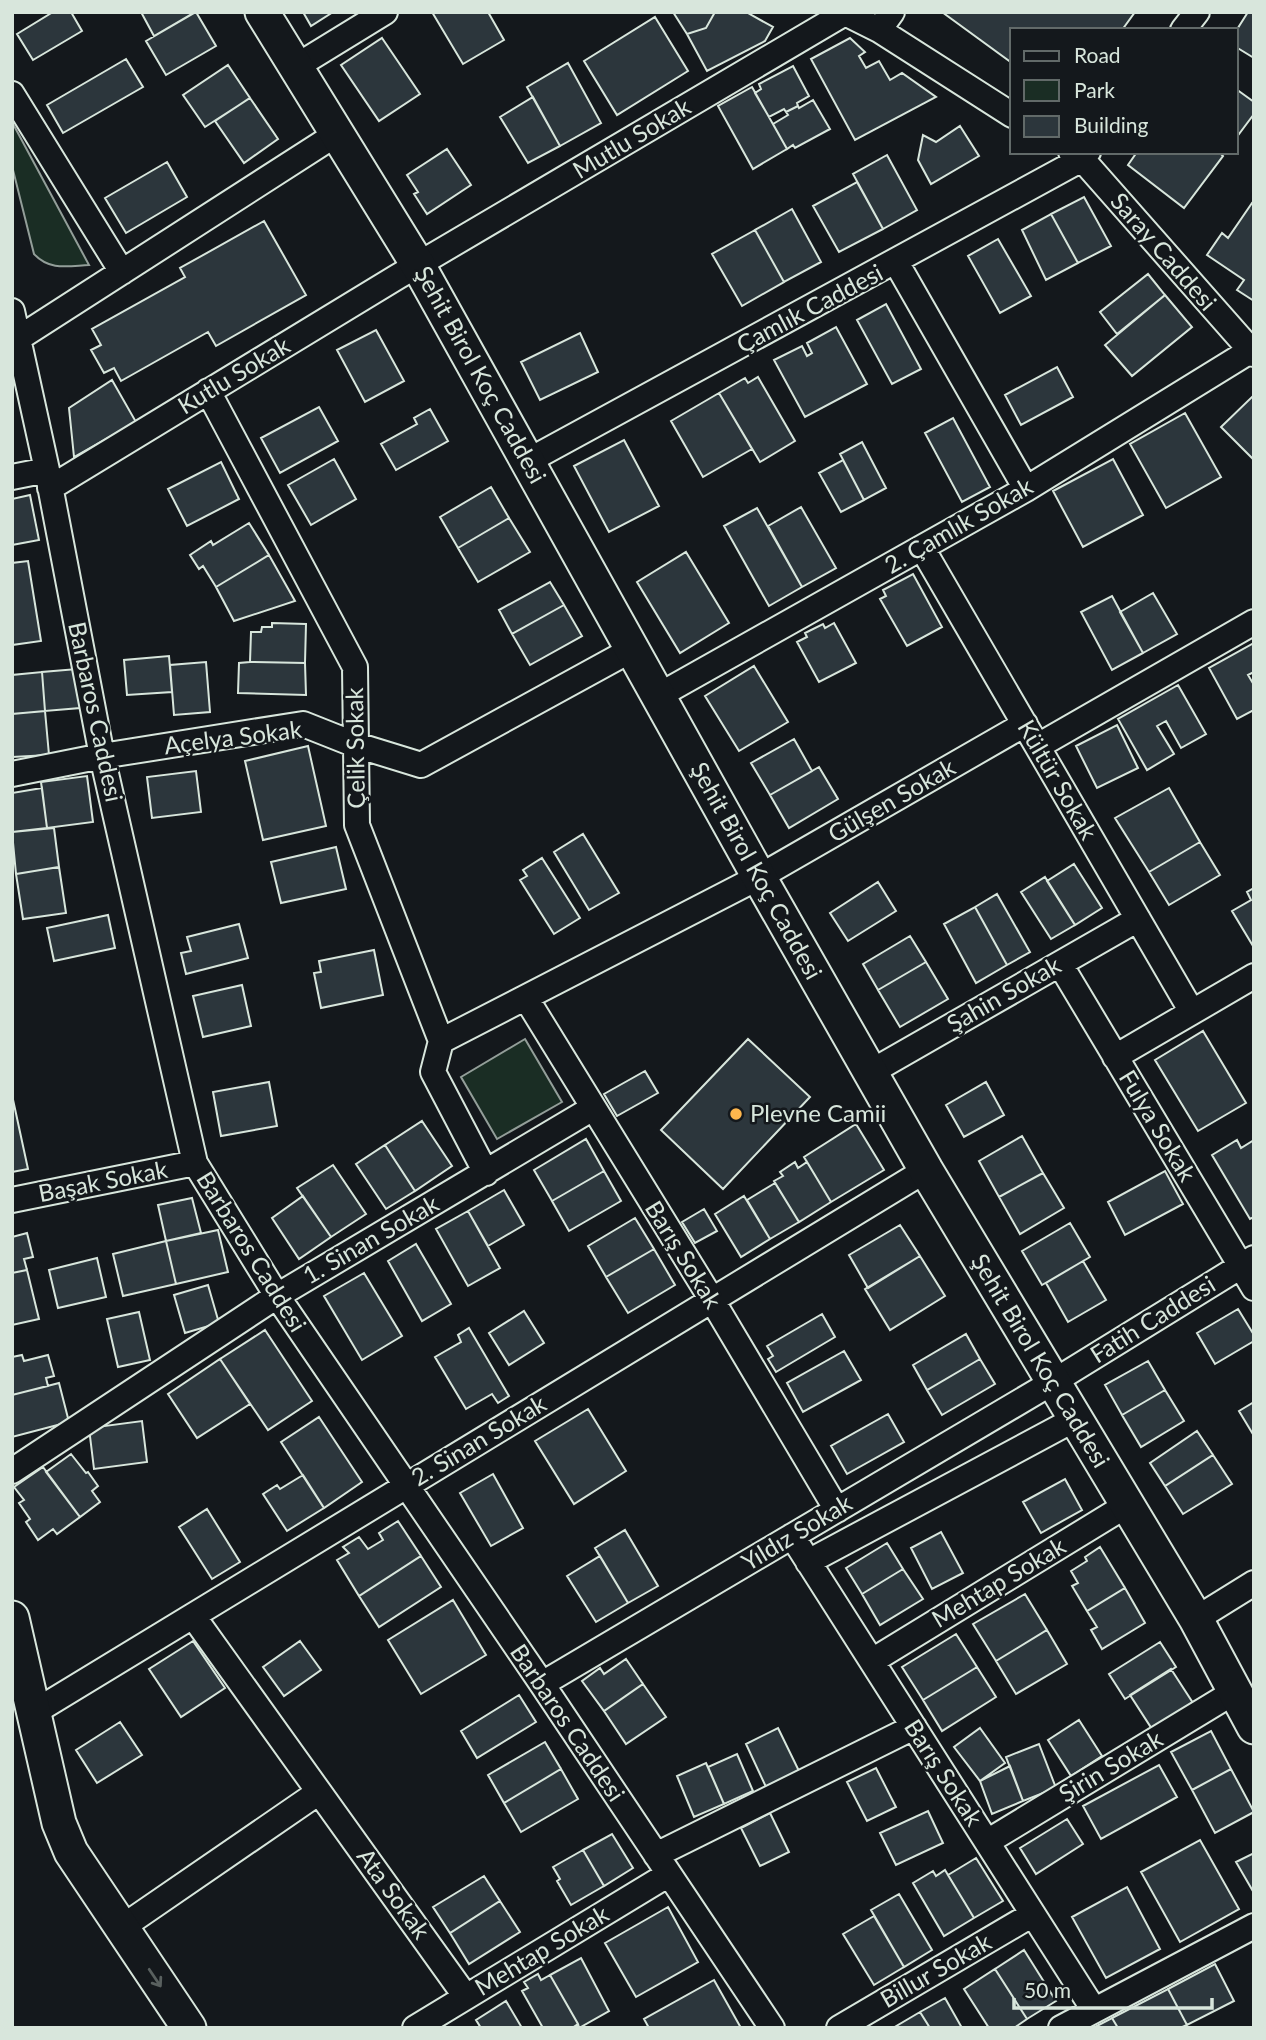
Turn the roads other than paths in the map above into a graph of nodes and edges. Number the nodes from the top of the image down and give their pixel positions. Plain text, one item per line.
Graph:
1 (262, 12) edge
2 (385, 12) edge
3 (1197, 12) edge
4 (844, 13) edge
5 (886, 21) edge
6 (1185, 28) edge
7 (296, 66) junction
8 (12, 94) edge
9 (1010, 114) edge
10 (338, 133) junction
11 (1080, 155) edge
12 (896, 262) junction
13 (418, 265) junction
14 (122, 272) junction
15 (12, 311) edge
16 (19, 338) junction
17 (1252, 350) edge
18 (208, 391) junction
19 (528, 461) junction
20 (12, 477) edge
21 (48, 479) junction
22 (1027, 489) junction
23 (922, 548) junction
24 (1254, 622) edge
25 (631, 650) junction
26 (658, 696) junction
27 (1025, 724) junction
28 (356, 745) junction
29 (1038, 746) junction
30 (102, 756) junction
31 (12, 774) edge
32 (758, 877) junction
33 (1138, 919) junction
34 (1060, 964) junction
35 (1254, 976) edge
36 (526, 998) junction
37 (1192, 1012) junction
38 (441, 1041) junction
39 (1115, 1057) junction
40 (871, 1072) junction
41 (593, 1108) junction
42 (195, 1163) junction
43 (926, 1170) junction
44 (486, 1173) junction
45 (12, 1200) edge
46 (1247, 1262) edge
47 (1254, 1288) edge
48 (277, 1296) junction
49 (712, 1300) junction
50 (1053, 1382) junction
51 (1075, 1419) junction
52 (12, 1471) edge
53 (405, 1486) junction
54 (1127, 1505) junction
55 (837, 1510) junction
56 (792, 1536) junction
57 (808, 1562) junction
58 (1254, 1583) edge
59 (192, 1616) junction
60 (12, 1618) edge
61 (1196, 1619) junction
62 (872, 1661) junction
63 (542, 1684) junction
64 (1234, 1692) junction
65 (33, 1713) junction
66 (914, 1727) junction
67 (1254, 1727) edge
68 (319, 1792) junction
69 (987, 1842) junction
70 (663, 1864) junction
71 (1033, 1914) junction
72 (1254, 1926) edge
73 (121, 1928) junction
74 (466, 1997) junction
75 (1094, 2010) junction
76 (189, 2028) edge
77 (415, 2028) edge
78 (772, 2028) edge
79 (839, 2028) edge
80 (1061, 2028) edge

1 - 7 main road, Şehit Birol Koç Caddesi
2 - 7 street
3 - 6 street
4 - 5 street
4 - 13 street, Mutlu Sokak
5 - 9 street
7 - 10 main road, Şehit Birol Koç Caddesi
8 - 14 street
10 - 13 main road, Şehit Birol Koç Caddesi
10 - 14 street
11 - 12 street, Çamlık Caddesi
11 - 17 street, Saray Caddesi
12 - 19 street, Çamlık Caddesi
12 - 22 street
13 - 18 street, Kutlu Sokak
13 - 19 main road, Şehit Birol Koç Caddesi
14 - 16 street
15 - 16 street, Barbaros Caddesi
16 - 21 street, Barbaros Caddesi
17 - 22 street, 2. Çamlık Sokak
18 - 21 street, Kutlu Sokak
18 - 28 street, Çelik Sokak
19 - 25 main road, Şehit Birol Koç Caddesi
20 - 21 street
21 - 30 street, Barbaros Caddesi
22 - 23 street, 2. Çamlık Sokak
23 - 26 street, 2. Çamlık Sokak
23 - 27 street, Kültür Sokak
24 - 29 street
25 - 26 main road, Şehit Birol Koç Caddesi
25 - 28 street, Açelya Sokak
26 - 32 main road, Şehit Birol Koç Caddesi
27 - 29 street, Kültür Sokak
27 - 32 street, Gülşen Sokak
28 - 30 street, Açelya Sokak
28 - 38 street, Çelik Sokak
29 - 33 street, Kültür Sokak
30 - 31 street, Açelya Sokak
30 - 42 street, Barbaros Caddesi
32 - 36 street, Gülşen Sokak
32 - 40 main road, Şehit Birol Koç Caddesi
33 - 34 street, Şahin Sokak
33 - 37 street, Kültür Sokak
34 - 39 street, Fulya Sokak
34 - 40 street, Şahin Sokak
35 - 37 street
36 - 38 street, Gülşen Sokak
36 - 41 street, Barış Sokak
37 - 39 street
38 - 44 street
39 - 46 street, Fulya Sokak
40 - 43 main road, Şehit Birol Koç Caddesi
41 - 44 street, 1. Sinan Sokak
41 - 49 street, Barış Sokak
42 - 45 street, Başak Sokak
42 - 48 street, Barbaros Caddesi
43 - 49 street, 2. Sinan Sokak
43 - 50 main road, Şehit Birol Koç Caddesi
44 - 48 street, 1. Sinan Sokak
46 - 47 street, Fulya Sokak
46 - 50 street, Fatih Caddesi
48 - 52 street, 1. Sinan Sokak
48 - 53 street, Barbaros Caddesi
49 - 53 street, 2. Sinan Sokak
49 - 55 street, Barış Sokak
50 - 51 main road, Şehit Birol Koç Caddesi
50 - 55 street, Yıldız Sokak
51 - 54 main road, Şehit Birol Koç Caddesi
51 - 57 street, Yıldız Sokak
53 - 59 street, 2. Sinan Sokak
53 - 63 street, Barbaros Caddesi
54 - 61 main road, Şehit Birol Koç Caddesi
54 - 62 street, Mehtap Sokak
55 - 56 street, Yıldız Sokak
56 - 57 street, Barış Sokak
56 - 63 street, Yıldız Sokak
57 - 62 street, Barış Sokak
58 - 61 street
59 - 65 street, 2. Sinan Sokak
59 - 68 street, Ata Sokak
60 - 65 main road
61 - 64 main road, Şehit Birol Koç Caddesi
62 - 66 street, Barış Sokak
63 - 70 street, Barbaros Caddesi
64 - 67 main road, Şehit Birol Koç Caddesi
64 - 69 street, Şirin Sokak
65 - 73 main road
66 - 69 street, Barış Sokak
66 - 70 street, Mehtap Sokak
68 - 73 street
68 - 74 street, Ata Sokak
69 - 71 street, Barış Sokak
70 - 74 street, Mehtap Sokak
70 - 78 street, Barbaros Caddesi
71 - 75 street, Barış Sokak
71 - 79 street, Billur Sokak
72 - 75 street
73 -> 76 main road
74 - 77 street, Mehtap Sokak
75 - 80 street

